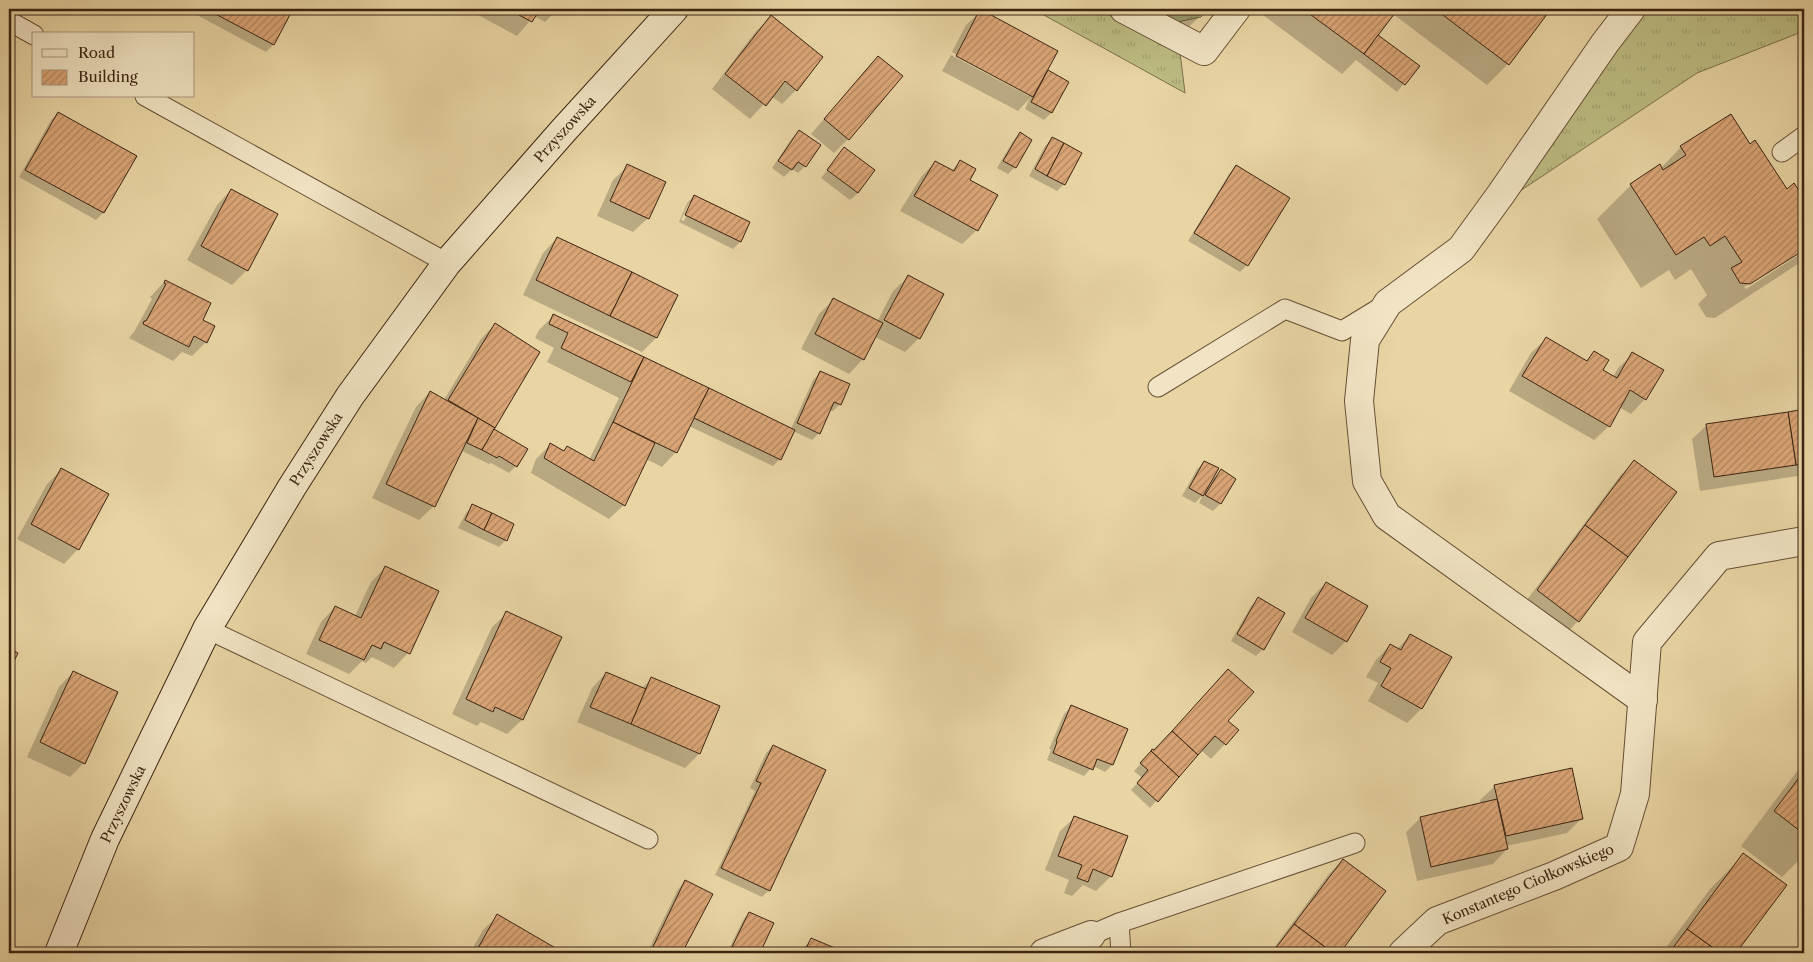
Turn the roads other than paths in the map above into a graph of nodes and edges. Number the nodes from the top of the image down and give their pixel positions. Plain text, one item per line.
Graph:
1 (674, 9) edge
2 (1124, 9) edge
3 (1236, 9) edge
4 (1631, 9) edge
5 (9, 21) edge
6 (32, 34) edge
7 (150, 98) edge
8 (1804, 136) edge
9 (1782, 152) dead end
10 (447, 263) junction
11 (1388, 302) junction
12 (1158, 387) dead end
13 (1804, 541) edge
14 (207, 629) junction
15 (1642, 700) junction
16 (648, 839) dead end
17 (1356, 843) dead end
18 (1119, 923) junction
19 (1091, 935) joint
20 (58, 953) edge
21 (1044, 953) edge
22 (1121, 953) edge
23 (1403, 953) edge

1 - 10 street, Przyszowska
2 - 3 street
4 - 11 street
5 - 6 lane
7 - 10 lane
8 - 9 lane
10 - 14 street, Przyszowska
11 - 12 lane
11 - 15 street
13 - 15 street, Konstantego Ciołkowskiego
14 - 16 lane
14 - 20 street, Przyszowska
15 - 23 street, Konstantego Ciołkowskiego
17 - 18 lane
18 - 19 lane
18 - 22 lane
19 - 21 street

